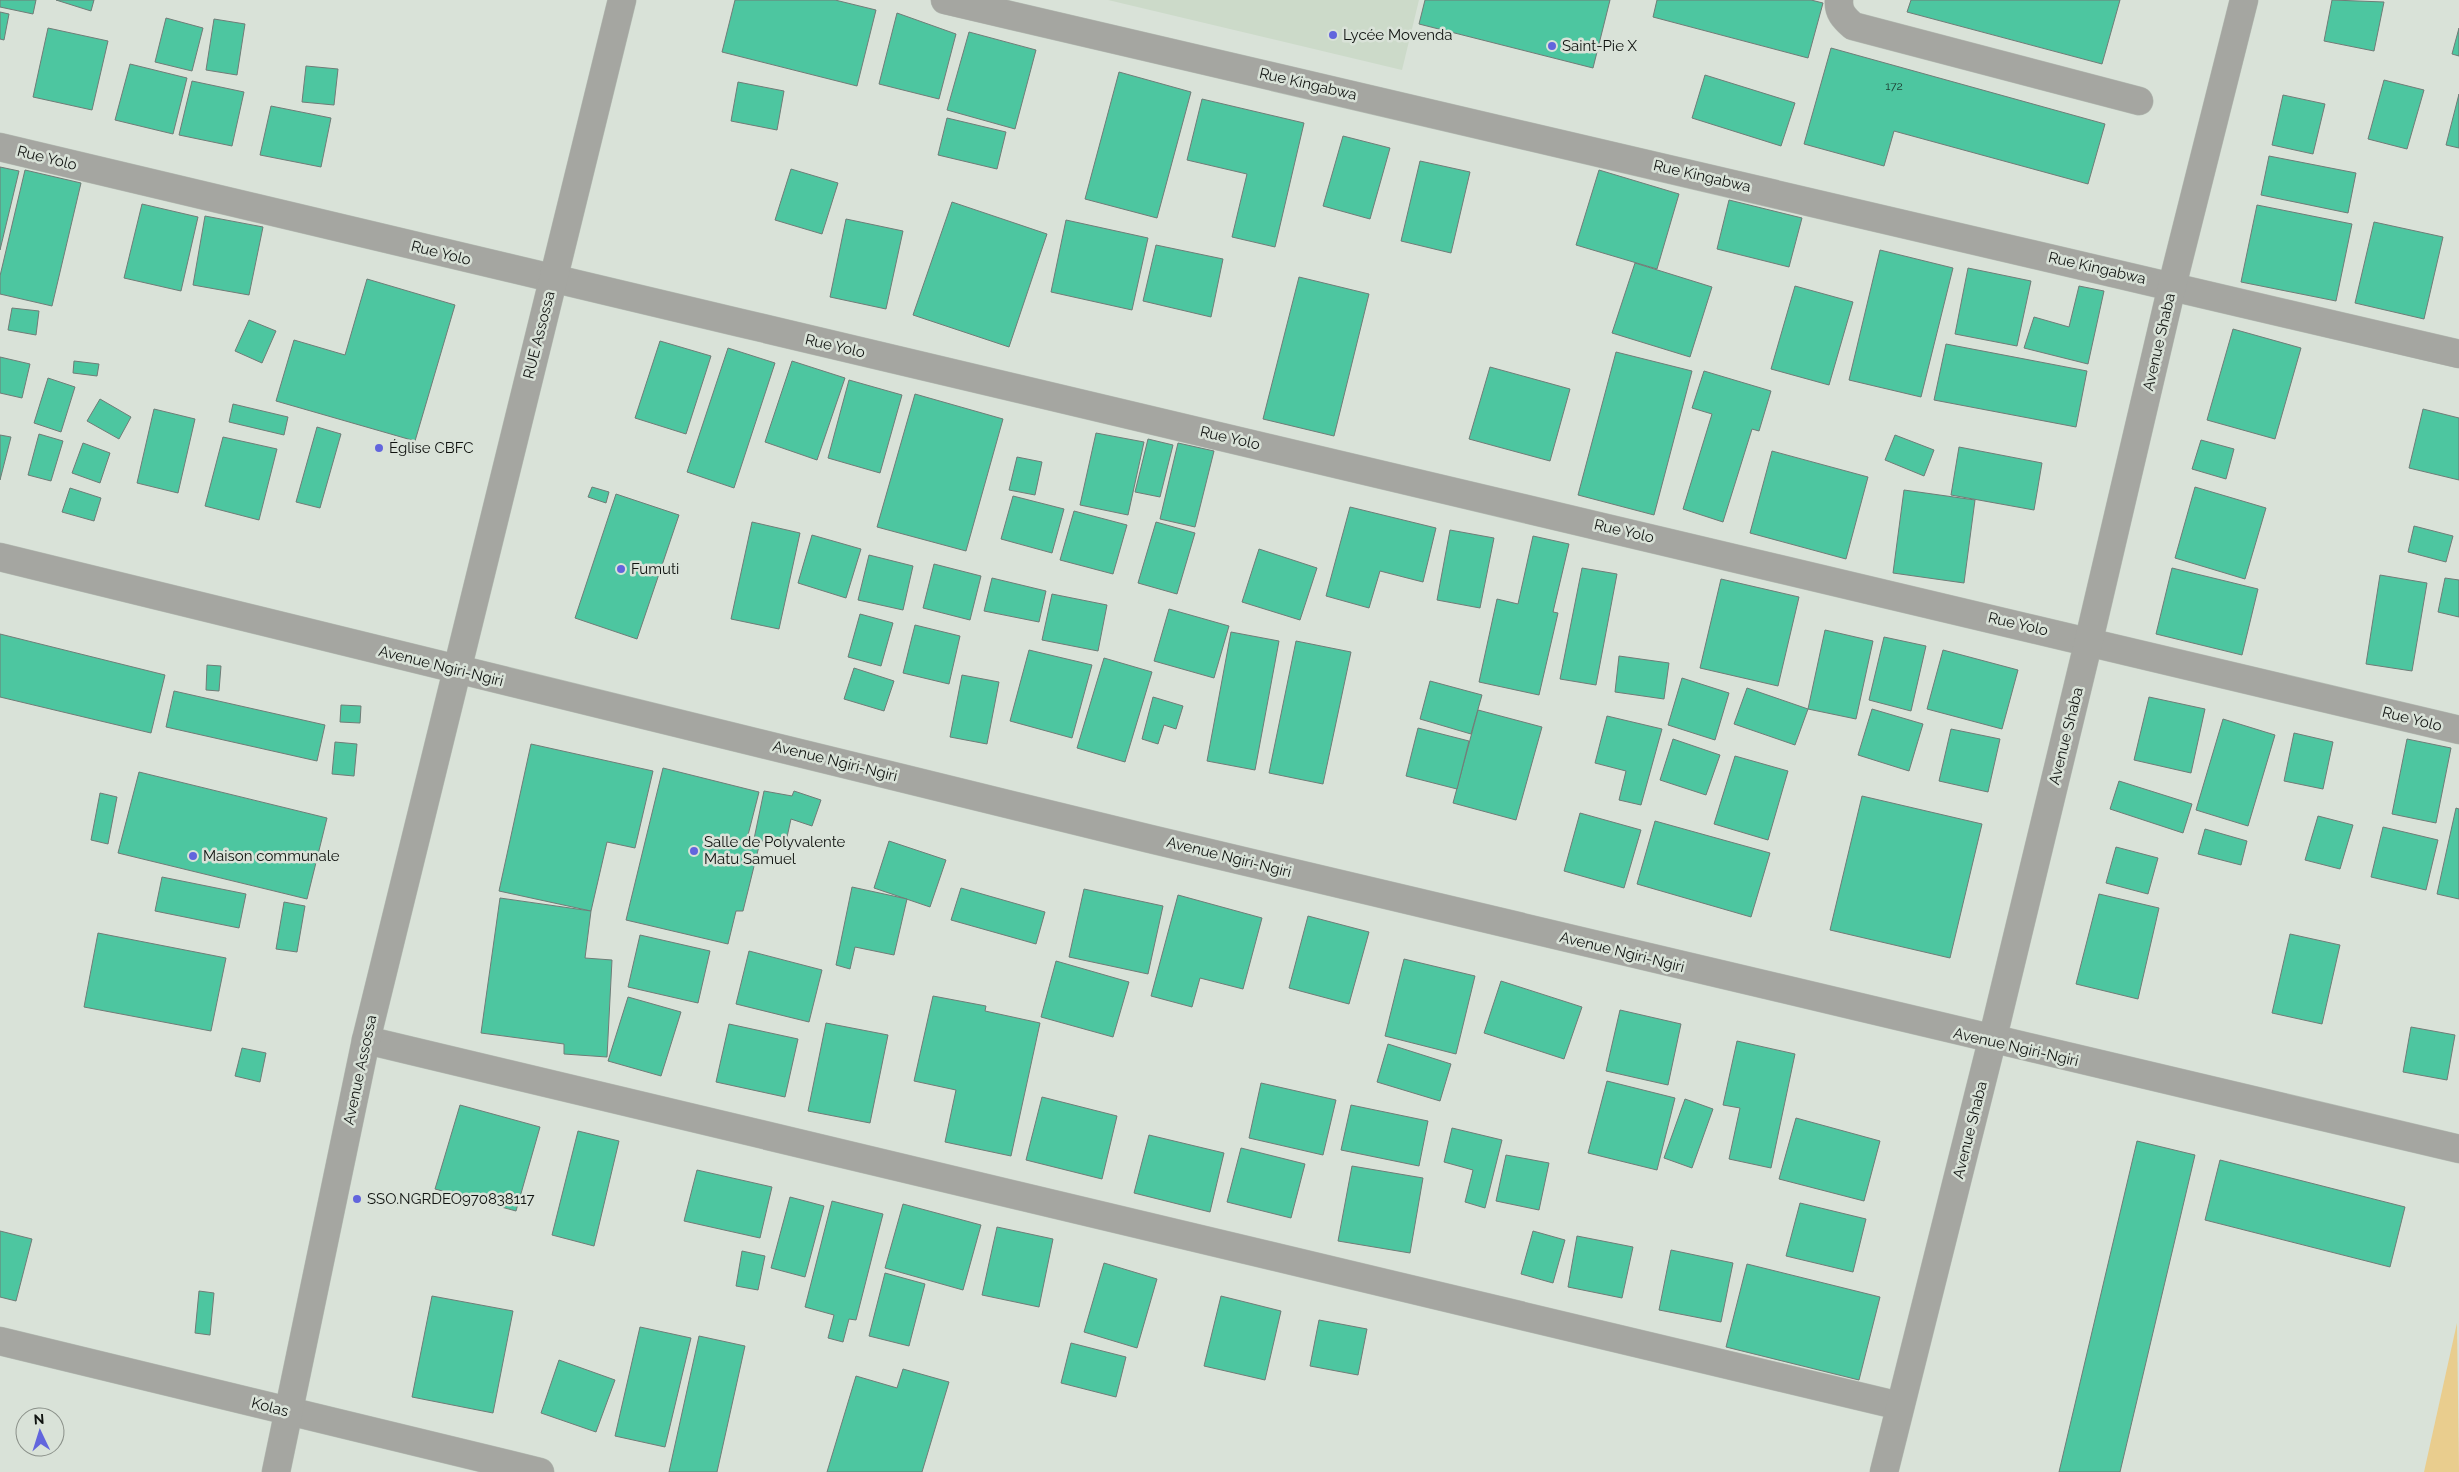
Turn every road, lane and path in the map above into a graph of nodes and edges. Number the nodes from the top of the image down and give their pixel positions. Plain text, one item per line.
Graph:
1 (622, 0) edge
2 (945, 0) edge
3 (1839, 0) edge
4 (2244, 0) edge
5 (2139, 101) dead end
6 (0, 147) edge
7 (553, 280) junction
8 (2172, 286) junction
9 (2459, 354) edge
10 (0, 557) edge
11 (2089, 640) junction
12 (457, 670) junction
13 (2459, 730) edge
14 (366, 1040) junction
15 (1992, 1041) junction
16 (2459, 1149) edge
17 (0, 1341) edge
18 (1900, 1406) junction
19 (290, 1412) junction
20 (276, 1472) edge
21 (540, 1472) edge
22 (1884, 1472) edge

1 - 7 street, RUE Assossa
2 - 8 street, Rue Kingabwa
3 - 5 street
4 - 8 street, Avenue Shaba
6 - 7 street, Rue Yolo
7 - 11 street, Rue Yolo
7 - 12 street, RUE Assossa
8 - 9 street, Rue Kingabwa
8 - 11 street, Avenue Shaba
10 - 12 street, Avenue Ngiri-Ngiri
11 - 13 street, Rue Yolo
11 - 15 street, Avenue Shaba
12 - 14 street, Avenue Assossa
12 - 15 street, Avenue Ngiri-Ngiri
14 - 18 street
14 - 19 street, Avenue Assossa
15 - 16 street, Avenue Ngiri-Ngiri
15 - 18 street, Avenue Shaba
17 - 19 street, Kolas
18 - 22 street, Avenue Shaba
19 - 20 street, Avenue Assossa
19 - 21 street, Kolas

